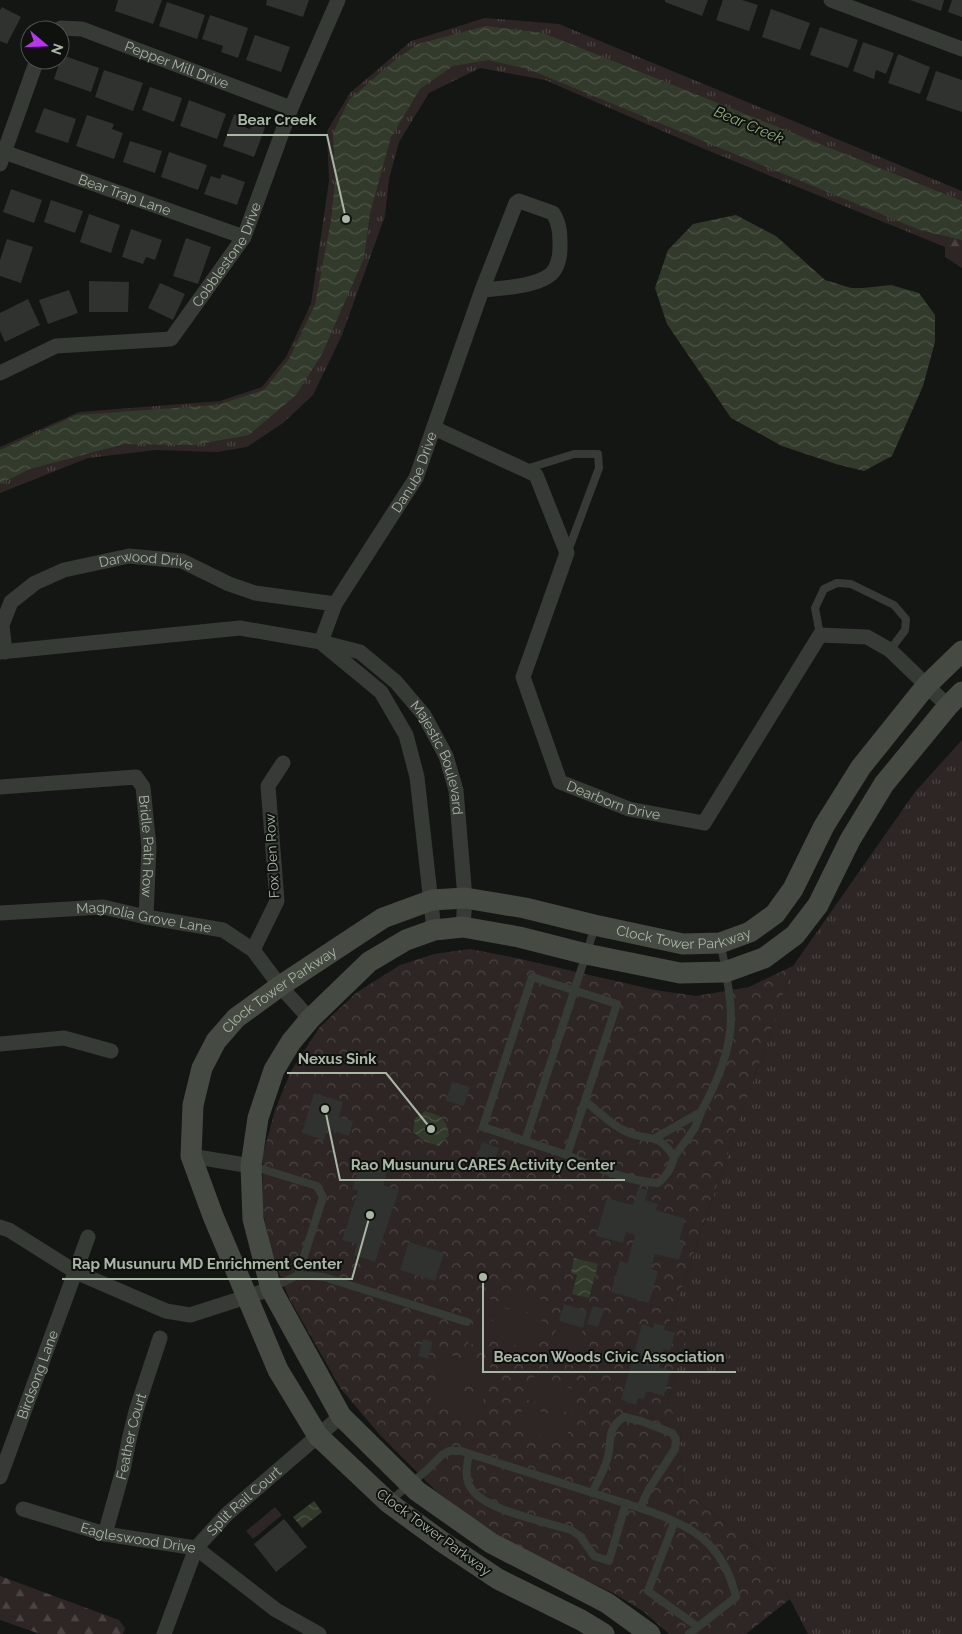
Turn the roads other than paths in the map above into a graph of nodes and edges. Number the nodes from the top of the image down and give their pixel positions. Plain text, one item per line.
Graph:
1 (338, 0) edge
2 (831, 0) edge
3 (70, 29) edge
4 (962, 49) edge
5 (33, 70) edge
6 (291, 108) junction
7 (2, 158) edge
8 (244, 237) junction
9 (482, 290) junction
10 (0, 373) edge
11 (434, 428) junction
12 (524, 470) junction
13 (567, 553) junction
14 (336, 604) junction
15 (820, 635) junction
16 (320, 642) junction
17 (890, 650) junction
18 (962, 651) edge
19 (2, 652) edge
20 (926, 686) junction
21 (955, 699) edge
22 (283, 763) dead end
23 (0, 787) edge
24 (465, 898) junction
25 (432, 900) junction
26 (0, 913) edge
27 (146, 917) junction
28 (596, 926) junction
29 (463, 927) junction
30 (434, 930) junction
31 (720, 943) junction
32 (253, 950) junction
33 (586, 954) junction
34 (725, 972) junction
35 (280, 986) junction
36 (574, 990) junction
37 (310, 1019) junction
38 (0, 1044) edge
39 (111, 1051) dead end
40 (585, 1101) junction
41 (701, 1112) junction
42 (655, 1138) junction
43 (525, 1141) junction
44 (567, 1155) junction
45 (191, 1156) junction
46 (674, 1157) junction
47 (251, 1166) junction
48 (0, 1227) edge
49 (88, 1237) dead end
50 (76, 1272) junction
51 (298, 1276) junction
52 (270, 1289) junction
53 (247, 1296) junction
54 (467, 1322) dead end
55 (160, 1338) dead end
56 (341, 1416) junction
57 (318, 1436) junction
58 (469, 1454) junction
59 (0, 1477) edge
60 (410, 1484) junction
61 (592, 1493) junction
62 (389, 1502) junction
63 (626, 1503) junction
64 (640, 1508) junction
65 (22, 1509) dead end
66 (674, 1522) junction
67 (105, 1534) junction
68 (196, 1548) junction
69 (698, 1627) junction
70 (164, 1634) edge
71 (319, 1634) edge
72 (604, 1634) edge
73 (650, 1634) edge
74 (689, 1634) edge

1 - 6 street, Cobblestone Drive
2 - 4 street
3 - 6 street, Pepper Mill Drive
5 - 7 street
6 - 8 street, Cobblestone Drive
7 - 8 street, Bear Trap Lane
8 - 10 street, Cobblestone Drive
9 - 9 street, Danube Drive
9 - 11 street, Danube Drive
11 - 12 street
11 - 14 street, Danube Drive
12 - 13 street
12 - 13 lane
13 - 15 street, Dearborn Drive
14 - 16 street, Danube Drive
14 - 19 street, Darwood Drive
15 - 17 street
15 - 17 lane
16 - 19 street, Majestic Boulevard
16 - 24 street, Majestic Boulevard
16 - 25 street, Majestic Boulevard
17 - 20 street
18 - 20 street, Clock Tower Parkway
20 - 21 street
20 - 31 street, Clock Tower Parkway
21 - 34 street, Clock Tower Parkway
22 - 32 street, Fox Den Row
23 - 27 street, Bridle Path Row
24 - 25 street, Clock Tower Parkway
24 - 28 street, Clock Tower Parkway
24 - 29 street, Majestic Boulevard
25 - 30 street, Majestic Boulevard
25 - 35 street, Clock Tower Parkway
26 - 27 street, Magnolia Grove Lane
27 - 32 street, Magnolia Grove Lane
28 - 31 street, Clock Tower Parkway
28 - 33 lane
29 - 30 street, Clock Tower Parkway
29 - 33 street, Clock Tower Parkway
30 - 37 street, Clock Tower Parkway
31 - 34 lane
32 - 35 street, Magnolia Grove Lane
33 - 34 street, Clock Tower Parkway
33 - 36 lane
34 - 41 lane
35 - 37 street, Magnolia Grove Lane
35 - 45 street, Clock Tower Parkway
36 - 40 lane
36 - 43 lane
36 - 43 lane
37 - 47 street, Clock Tower Parkway
38 - 39 street
40 - 42 lane
40 - 44 lane
41 - 42 lane
41 - 46 lane
42 - 46 lane
43 - 44 lane
44 - 46 lane
45 - 47 street
45 - 53 street, Clock Tower Parkway
47 - 51 lane
47 - 52 street, Clock Tower Parkway
48 - 50 street
49 - 50 street, Birdsong Lane
50 - 53 street
50 - 59 street, Birdsong Lane
51 - 52 lane
51 - 54 lane
52 - 53 street
52 - 56 street, Clock Tower Parkway
53 - 57 street, Clock Tower Parkway
55 - 67 street, Feather Court
56 - 57 street, Split Rail Court
56 - 60 street, Clock Tower Parkway
57 - 62 street, Clock Tower Parkway
57 - 68 street, Split Rail Court
58 - 60 lane
58 - 61 lane
58 - 63 lane
60 - 62 lane
60 - 73 street, Clock Tower Parkway
61 - 63 lane
61 - 64 lane
62 - 72 street, Clock Tower Parkway
63 - 64 lane
64 - 66 lane
65 - 67 street, Eagleswood Drive
66 - 69 lane
66 - 69 lane
67 - 68 street, Eagleswood Drive
68 - 70 street, Split Rail Court
68 - 71 street, Eagleswood Drive
69 - 74 lane

